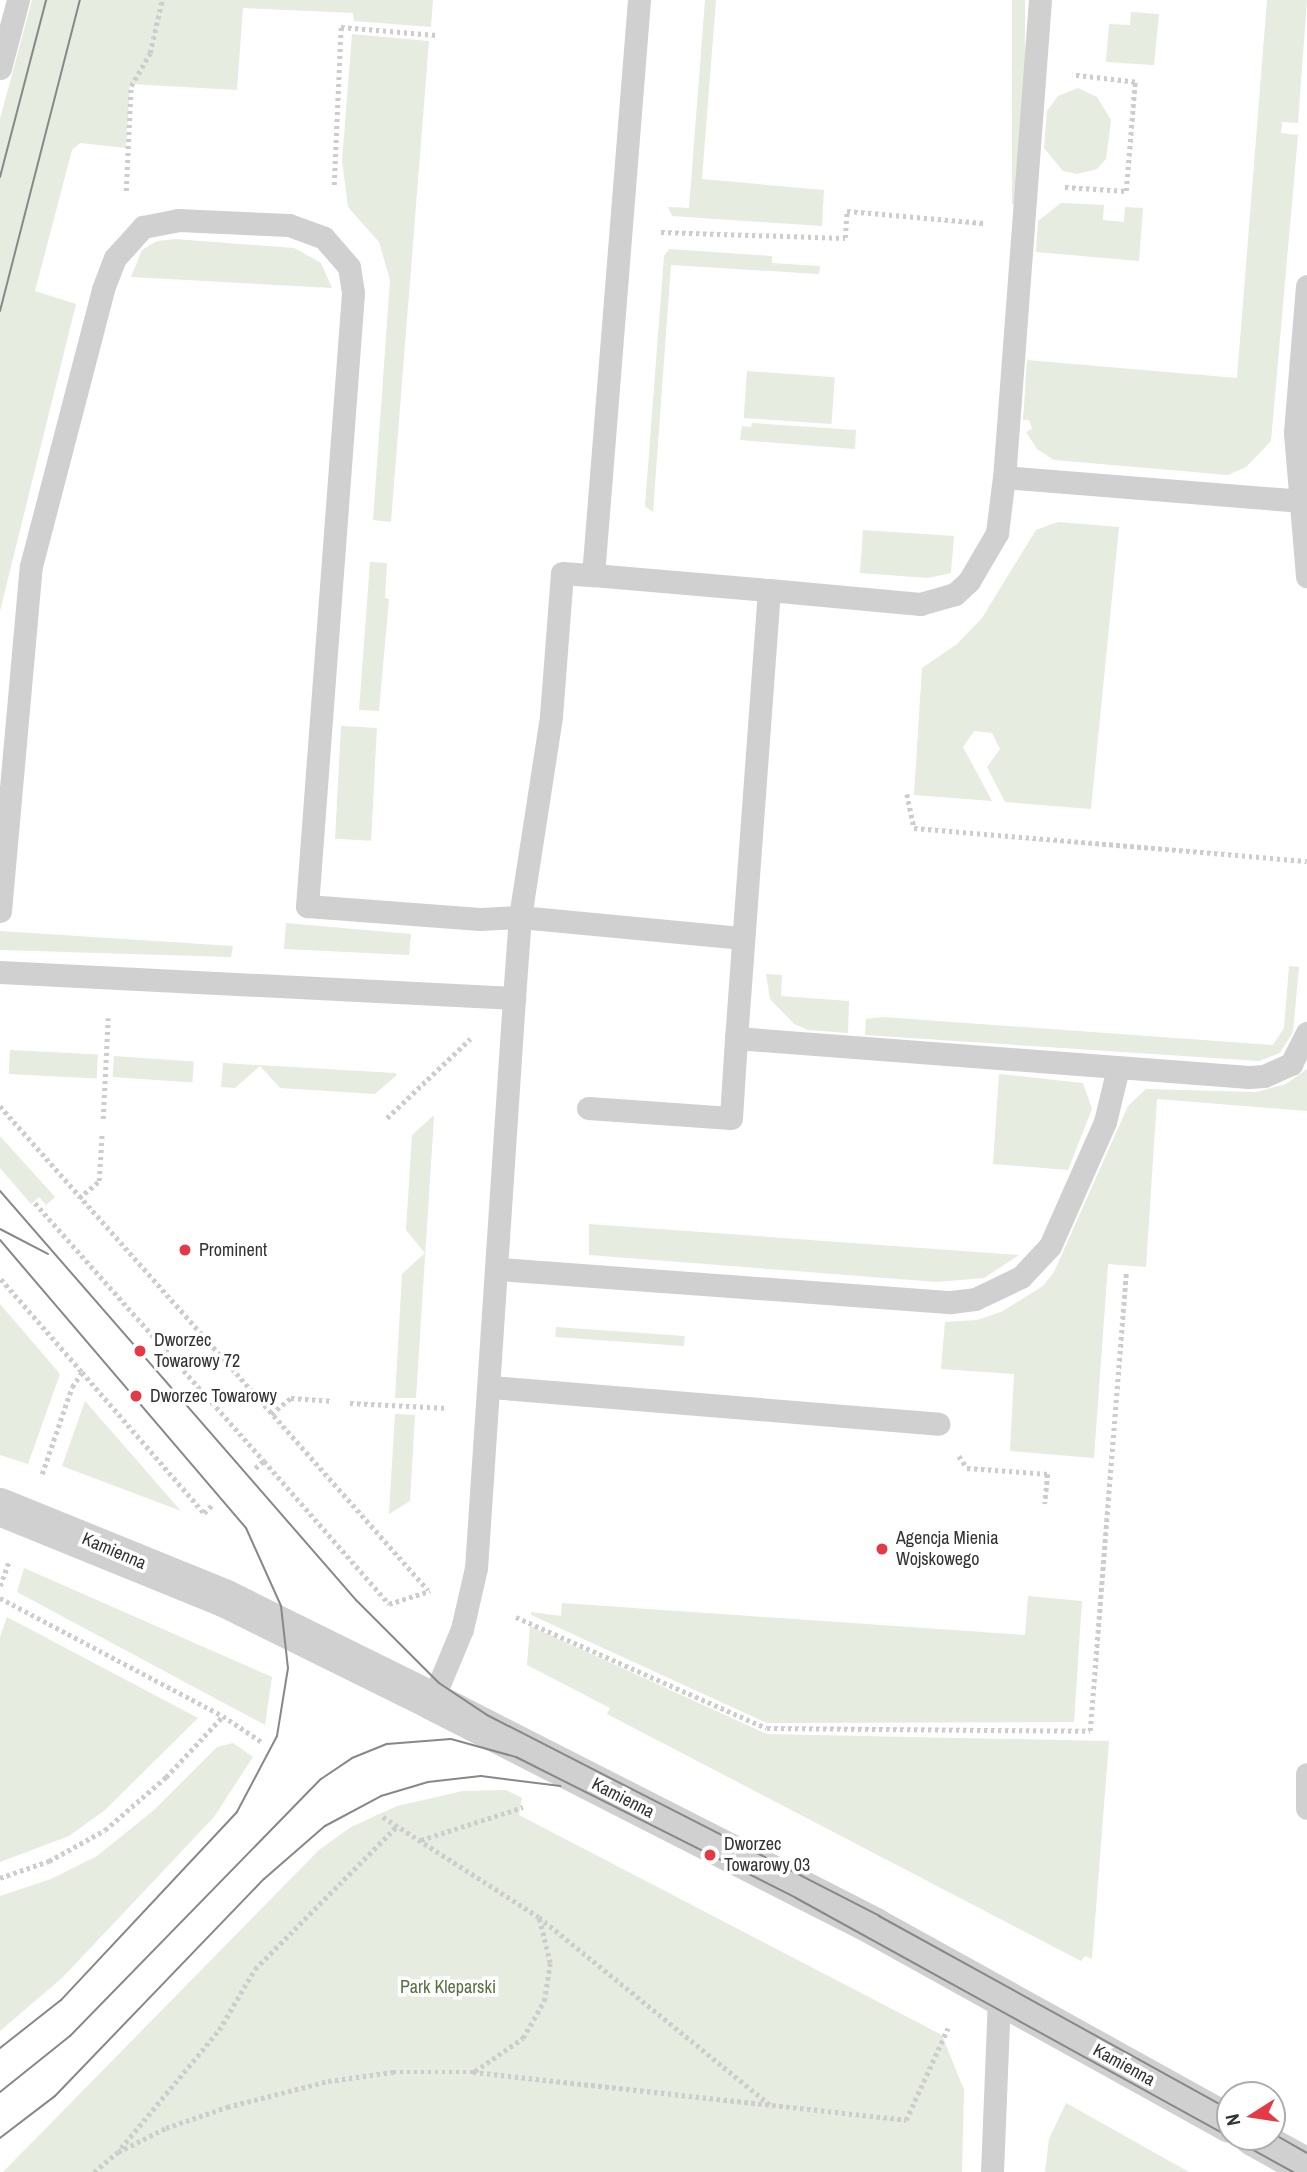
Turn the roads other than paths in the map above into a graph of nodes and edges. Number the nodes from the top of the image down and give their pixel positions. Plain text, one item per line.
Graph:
1 (18, 0) edge
2 (639, 0) edge
3 (1040, 0) edge
4 (0, 68) edge
5 (1307, 286) edge
6 (1004, 477) junction
7 (1303, 501) junction
8 (593, 575) junction
9 (1307, 577) edge
10 (769, 590) junction
11 (0, 911) edge
12 (520, 917) junction
13 (743, 938) junction
14 (0, 972) edge
15 (514, 998) junction
16 (1307, 1033) edge
17 (736, 1038) junction
18 (1118, 1068) junction
19 (588, 1108) dead end
20 (499, 1269) junction
21 (491, 1387) junction
22 (937, 1424) road end
23 (0, 1507) edge
24 (432, 1701) junction
25 (1307, 1774) edge
26 (1307, 1808) edge
27 (999, 1996) junction
28 (1216, 2116) edge
29 (1278, 2151) edge
30 (1307, 2167) edge
31 (992, 2172) edge

1 - 4 lane
2 - 8 lane
3 - 6 lane
5 - 7 lane
6 - 7 lane
6 - 10 lane
7 - 9 lane
8 - 10 lane
8 - 12 lane
10 - 13 lane
11 - 12 lane
12 - 13 lane
12 - 15 lane
13 - 17 lane
14 - 15 lane
15 - 20 lane
16 - 18 lane
17 - 18 lane
17 - 19 lane
18 - 20 lane
20 - 21 lane
21 - 22 lane
21 - 24 lane
23 - 24 street, Kamienna
24 - 27 street, Kamienna
25 - 26 lane
27 - 28 street, Kamienna
27 - 31 lane
29 - 30 street

